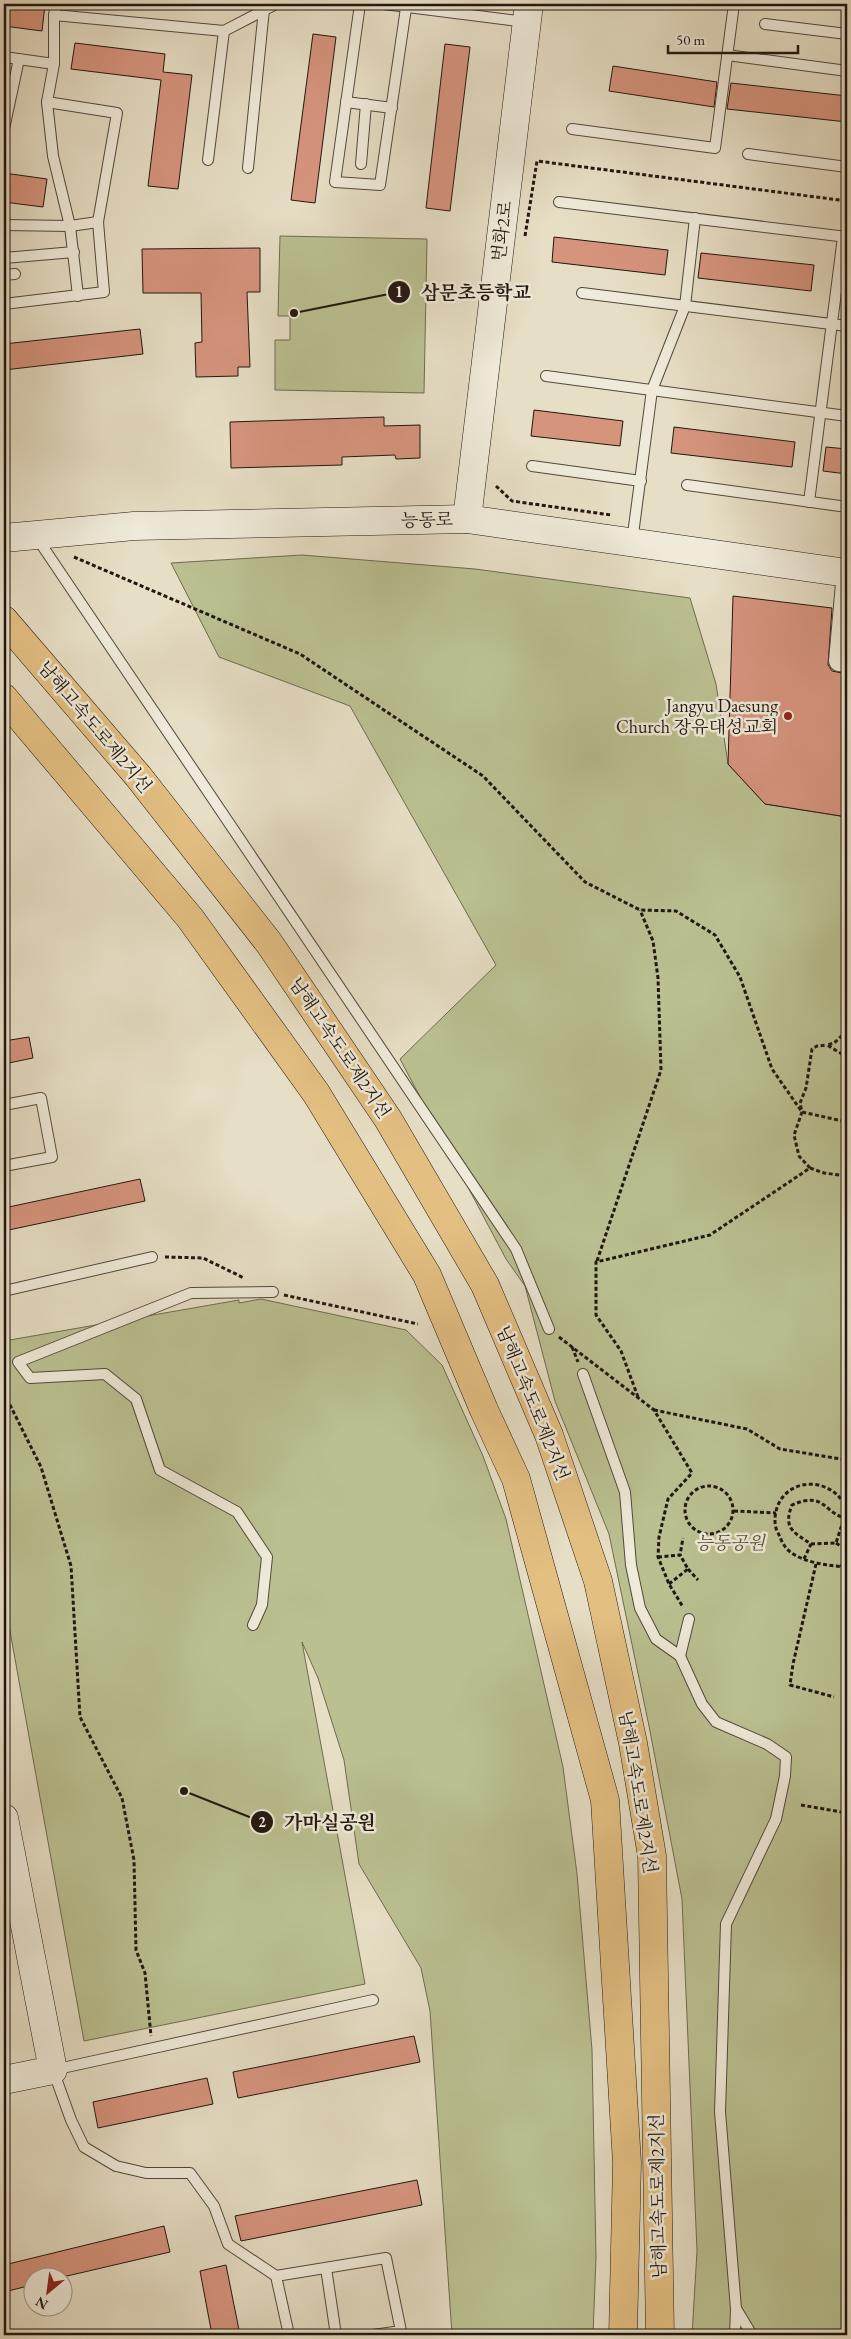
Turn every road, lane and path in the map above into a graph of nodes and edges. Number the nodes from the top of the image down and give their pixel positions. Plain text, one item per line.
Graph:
1 (56, 4) edge
2 (276, 4) edge
3 (360, 4) edge
4 (386, 4) edge
5 (734, 4) edge
6 (424, 6) edge
7 (406, 8) junction
8 (264, 9) junction
9 (528, 13) edge
10 (54, 15) junction
11 (765, 24) dead end
12 (224, 32) junction
13 (847, 34) edge
14 (727, 55) junction
15 (4, 57) edge
16 (19, 59) junction
17 (54, 64) junction
18 (847, 71) edge
19 (7, 97) edge
20 (47, 102) junction
21 (346, 102) junction
22 (366, 104) junction
23 (392, 108) junction
24 (4, 129) edge
25 (572, 129) dead end
26 (748, 154) dead end
27 (208, 160) dead end
28 (537, 161) dead end
29 (361, 164) dead end
30 (847, 166) edge
31 (248, 168) dead end
32 (847, 201) edge
33 (559, 202) dead end
34 (695, 218) junction
35 (98, 222) junction
36 (4, 225) edge
37 (70, 226) junction
38 (845, 237) edge
39 (74, 252) junction
40 (4, 258) edge
41 (16, 274) dead end
42 (4, 275) edge
43 (582, 293) dead end
44 (78, 296) junction
45 (4, 304) edge
46 (685, 306) junction
47 (831, 324) junction
48 (847, 326) edge
49 (546, 376) dead end
50 (652, 390) junction
51 (820, 413) junction
52 (847, 416) edge
53 (532, 466) dead end
54 (641, 481) junction
55 (687, 485) dead end
56 (496, 486) dead end
57 (809, 502) junction
58 (847, 507) edge
59 (467, 519) junction
60 (634, 531) junction
61 (36, 535) junction
62 (4, 538) edge
63 (74, 557) dead end
64 (847, 573) edge
65 (4, 620) edge
66 (847, 662) edge
67 (4, 698) edge
68 (640, 910) junction
69 (847, 1030) edge
70 (827, 1045) junction
71 (847, 1061) edge
72 (4, 1105) edge
73 (802, 1112) junction
74 (847, 1122) edge
75 (4, 1166) edge
76 (810, 1168) junction
77 (847, 1176) edge
78 (152, 1257) joint
79 (596, 1262) junction
80 (4, 1291) edge
81 (273, 1292) junction
82 (418, 1324) dead end
83 (549, 1329) joint
84 (583, 1374) dead end
85 (4, 1394) edge
86 (639, 1398) junction
87 (654, 1410) junction
88 (847, 1460) edge
89 (847, 1497) edge
90 (734, 1511) junction
91 (776, 1513) junction
92 (846, 1518) edge
93 (683, 1538) dead end
94 (836, 1543) junction
95 (811, 1544) junction
96 (847, 1550) edge
97 (680, 1555) junction
98 (847, 1556) edge
99 (658, 1557) junction
100 (804, 1559) junction
101 (816, 1564) junction
102 (842, 1567) junction
103 (847, 1567) edge
104 (688, 1569) junction
105 (698, 1580) dead end
106 (669, 1584) junction
107 (689, 1619) joint
108 (253, 1625) dead end
109 (680, 1656) junction
110 (834, 1698) dead end
111 (801, 1805) dead end
112 (847, 1814) edge
113 (4, 1818) edge
114 (373, 2000) dead end
115 (152, 2048) junction
116 (53, 2070) junction
117 (4, 2080) edge
118 (326, 2268) junction
119 (276, 2276) junction
120 (736, 2309) junction
121 (289, 2335) edge
122 (336, 2335) edge
123 (374, 2335) edge
124 (623, 2335) edge
125 (660, 2335) edge
126 (735, 2335) edge
127 (752, 2335) edge

1 - 10 lane
2 - 8 lane
3 - 21 lane
4 - 7 lane
5 - 14 lane
6 - 7 lane
6 - 9 lane
7 - 23 lane
8 - 12 lane
8 - 31 lane
9 - 59 street, 번화2로
10 - 12 lane
10 - 17 lane
11 - 13 lane
12 - 27 lane
14 - 18 lane
14 - 25 lane
15 - 16 lane
16 - 17 lane
16 - 19 lane
17 - 20 lane
19 - 24 lane
20 - 35 lane
20 - 37 lane
21 - 22 lane
21 - 23 lane
22 - 23 lane
22 - 29 lane
26 - 30 lane
28 - 32 path
33 - 34 lane
34 - 38 lane
34 - 46 lane
35 - 37 lane
35 - 44 lane
36 - 37 lane
37 - 39 lane
38 - 47 lane
39 - 40 lane
39 - 44 lane
41 - 42 lane
43 - 46 lane
44 - 45 lane
46 - 47 lane
46 - 50 lane
47 - 48 lane
47 - 51 lane
49 - 50 lane
50 - 51 lane
50 - 54 lane
51 - 52 lane
51 - 57 lane
53 - 54 lane
54 - 60 lane
55 - 57 lane
56 - 60 path
57 - 58 lane
59 - 60 street, 능동로
59 - 61 street, 능동로
60 - 64 street, 능동로
61 - 62 street, 능동로
61 - 83 lane
63 - 68 path
64 - 66 street
65 - 125 highway, 남해고속도로제2지선
67 - 124 highway, 남해고속도로제2지선
68 - 73 path
68 - 79 path
69 - 70 path
70 - 71 path
70 - 73 path
72 - 75 lane
73 - 74 path
73 - 76 path
76 - 77 path
76 - 79 path
78 - 80 lane
78 - 81 path
79 - 86 path
81 - 82 path
81 - 108 lane
83 - 86 path
84 - 109 lane
85 - 115 path
86 - 87 path
87 - 88 path
87 - 99 path
89 - 91 path
90 - 90 path
90 - 91 path
91 - 100 path
92 - 94 path
92 - 95 path
93 - 97 path
94 - 95 path
94 - 96 path
95 - 100 path
97 - 99 path
97 - 104 path
98 - 102 path
99 - 106 path
100 - 101 path
101 - 102 path
101 - 110 path
102 - 103 path
104 - 105 path
104 - 106 path
106 - 107 path
107 - 109 lane
109 - 120 lane
111 - 112 path
113 - 116 street
114 - 115 lane
115 - 116 lane
116 - 117 street
116 - 119 lane
118 - 119 lane
118 - 122 lane
118 - 123 lane
119 - 121 lane
120 - 126 lane
120 - 127 lane

